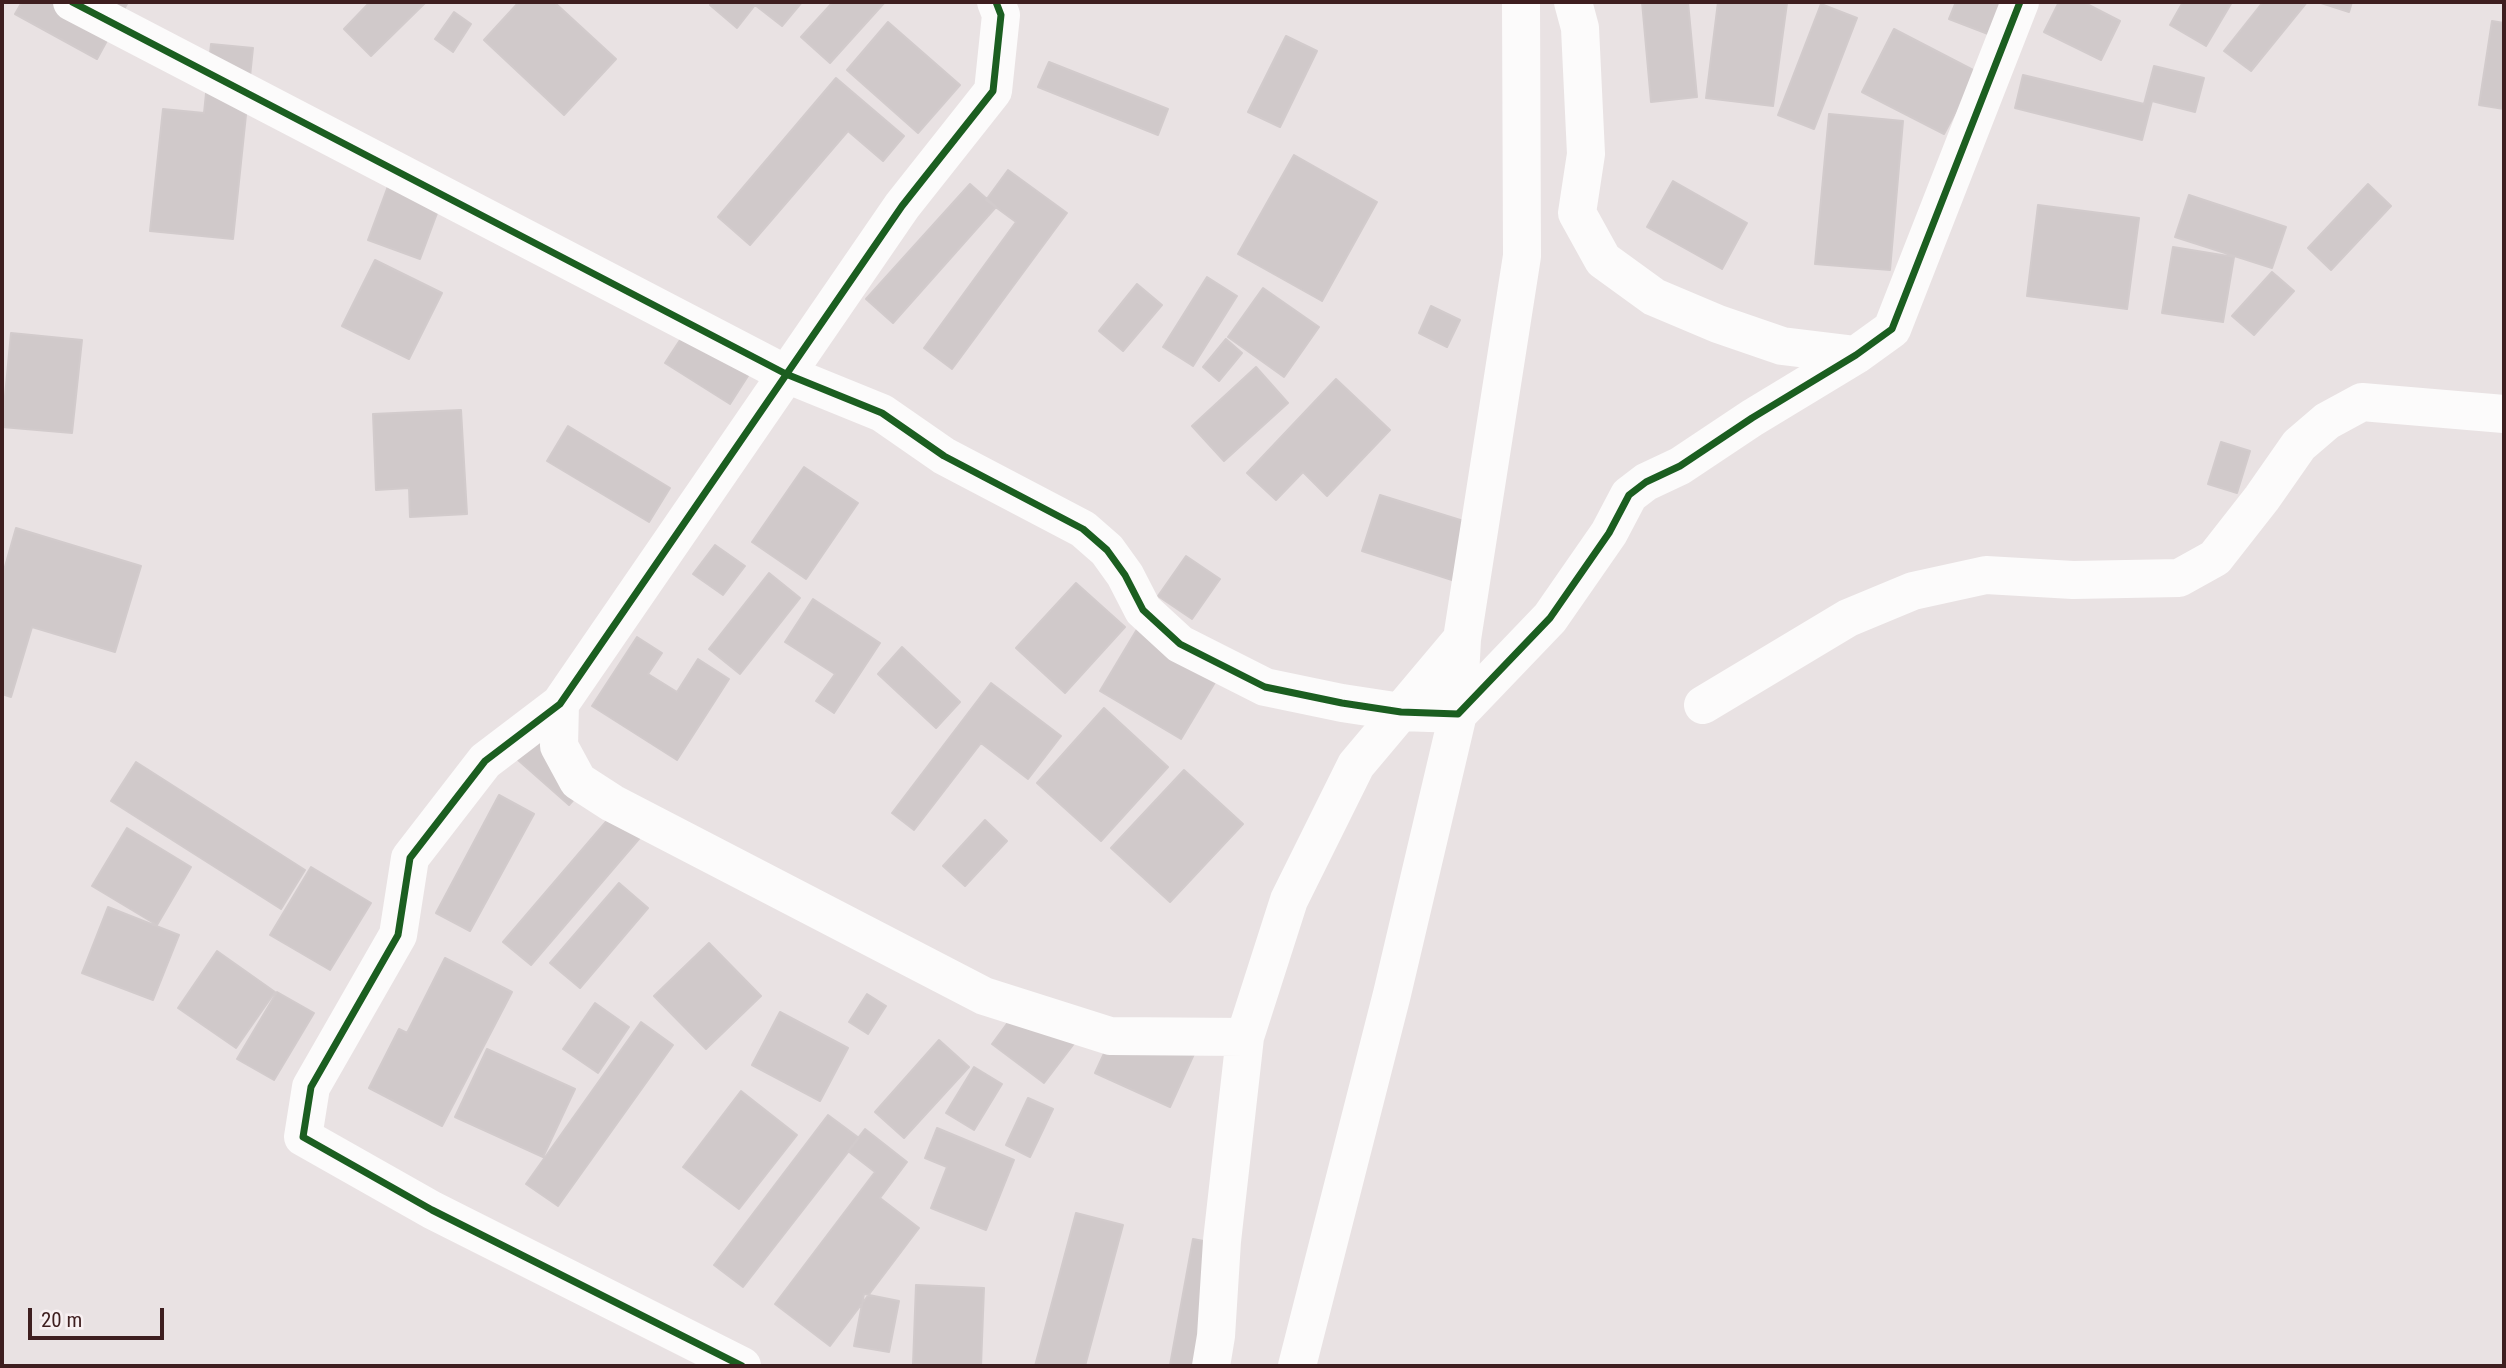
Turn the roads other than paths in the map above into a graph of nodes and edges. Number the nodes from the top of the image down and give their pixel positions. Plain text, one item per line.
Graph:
1 (72, 2) edge
2 (996, 2) edge
3 (1521, 2) edge
4 (1573, 2) edge
5 (2020, 2) edge
6 (1856, 355) junction
7 (786, 374) junction
8 (2504, 414) edge
9 (1462, 639) junction
10 (560, 704) junction
11 (1703, 705) dead end
12 (1401, 712) junction
13 (1458, 714) junction
14 (1245, 1037) junction
15 (742, 1366) edge
16 (1211, 1366) edge
17 (1297, 1366) edge

1 - 7 street
2 - 7 street
3 - 9 street
4 - 6 street
5 - 6 street
6 - 13 street
7 - 10 street
7 - 12 street
8 - 11 street
9 - 12 street
9 - 13 street
10 - 14 street
10 - 15 street
12 - 13 street
12 - 14 street
13 - 17 street
14 - 16 street

